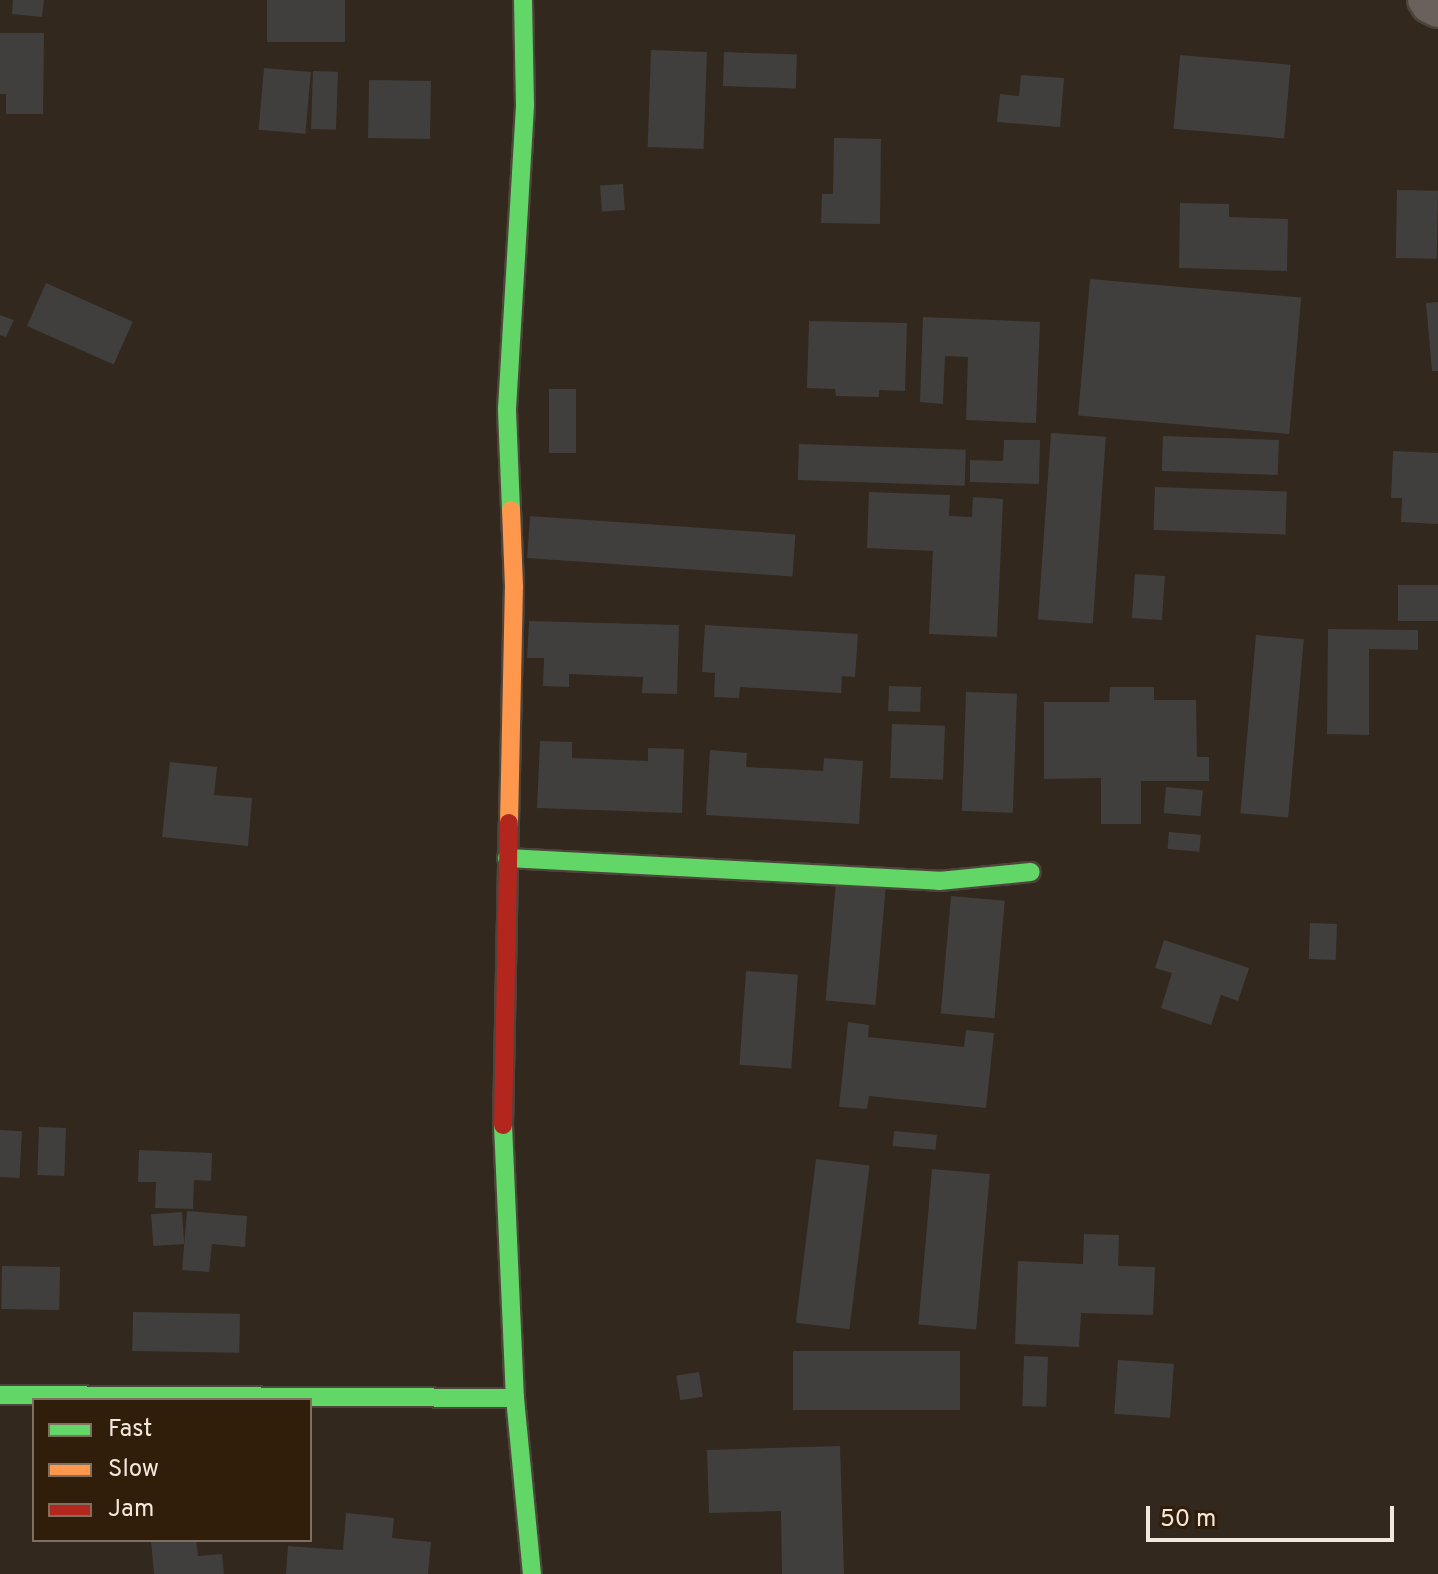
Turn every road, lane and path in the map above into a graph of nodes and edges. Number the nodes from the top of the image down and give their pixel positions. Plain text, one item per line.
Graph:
1 (523, 0) edge
2 (1424, 0) edge
3 (1438, 11) edge
4 (507, 858) junction
5 (1031, 872) dead end
6 (0, 1395) edge
7 (515, 1398) junction
8 (532, 1574) edge

1 - 4 street
2 - 3 street
4 - 5 street
4 - 7 street
6 - 7 street
7 - 8 street

